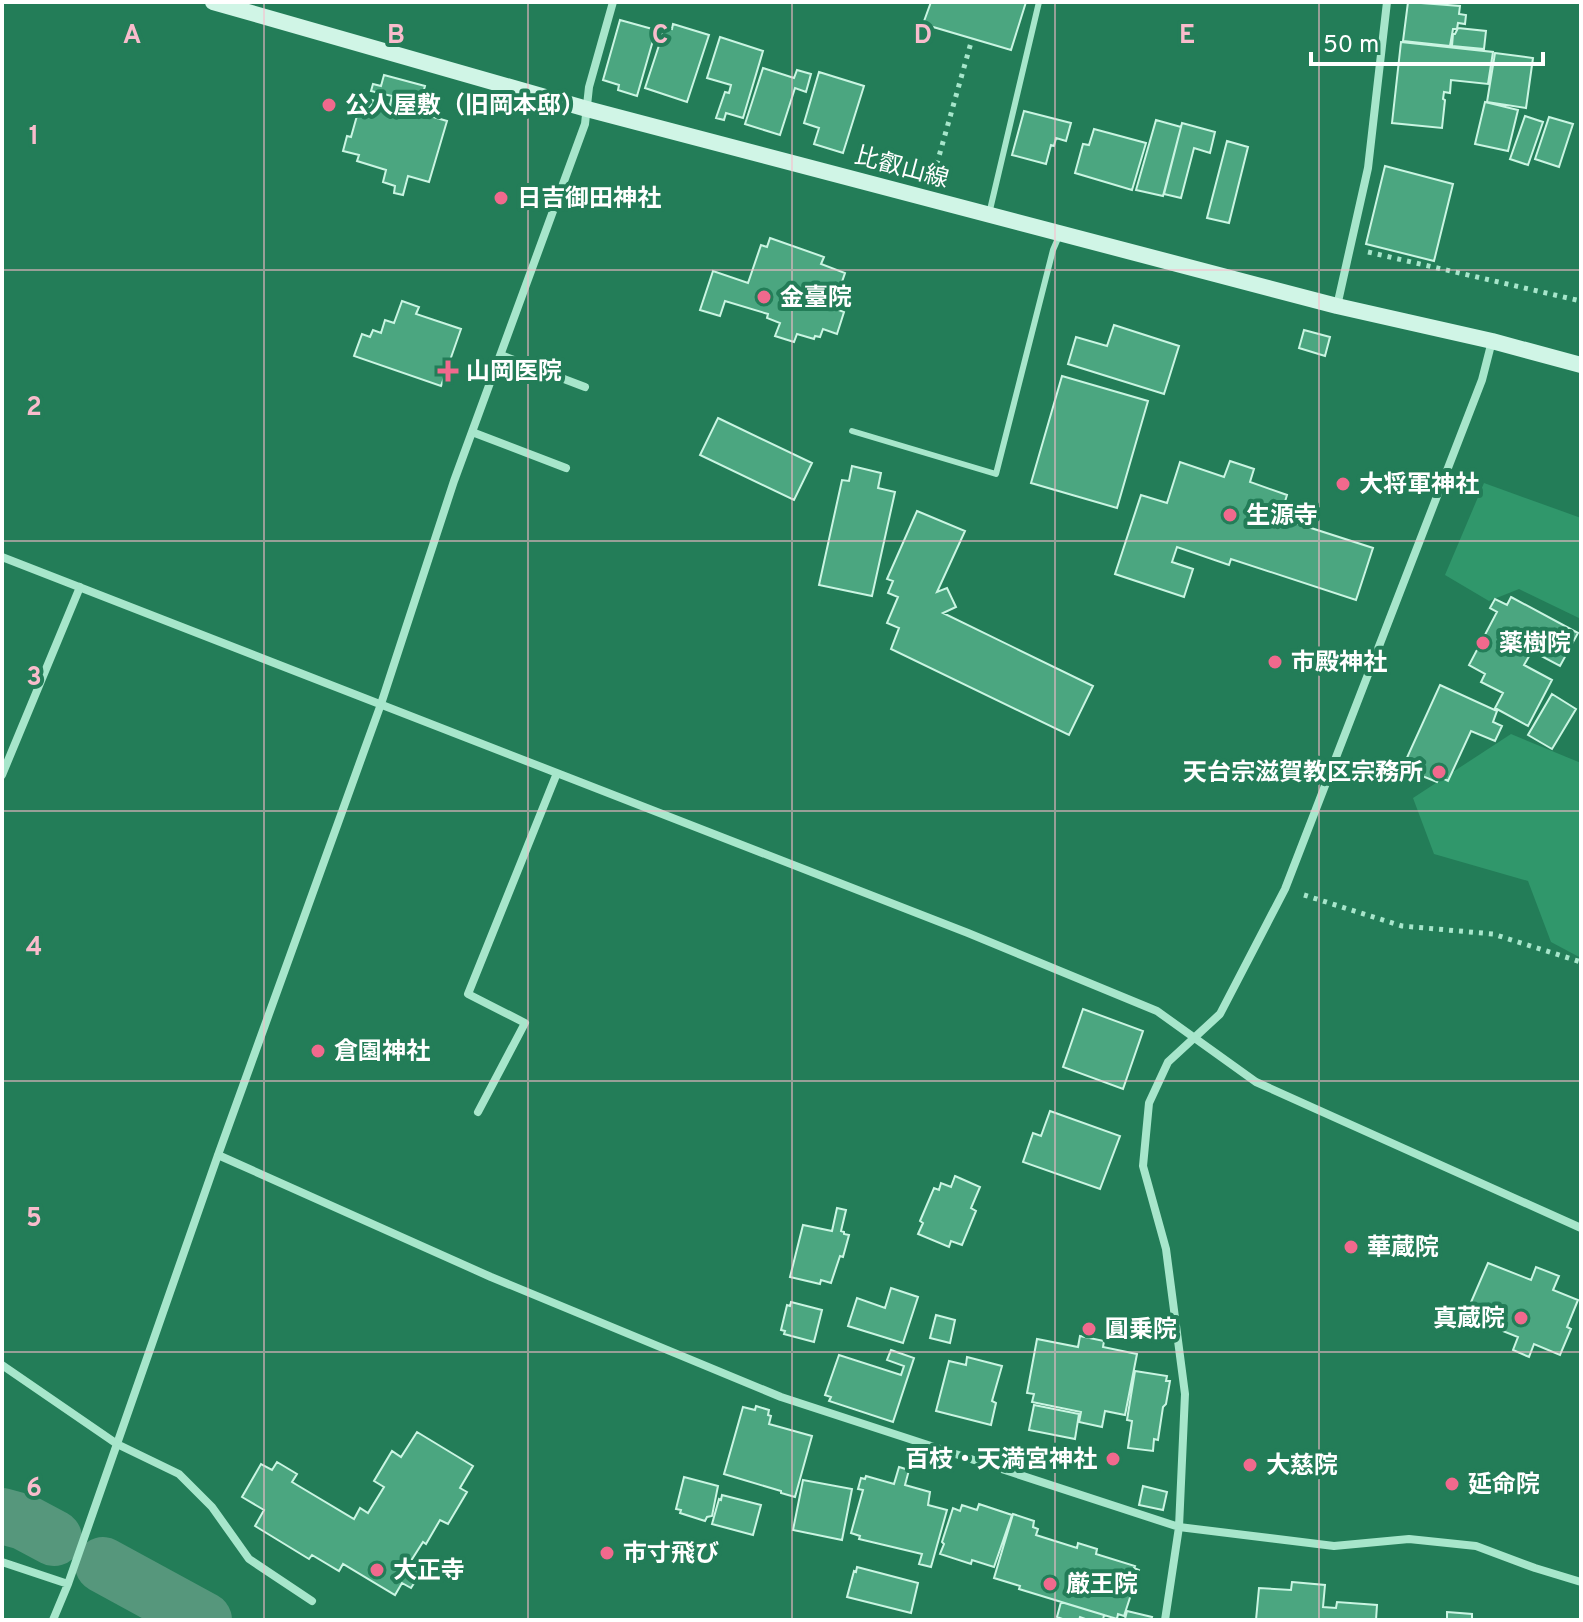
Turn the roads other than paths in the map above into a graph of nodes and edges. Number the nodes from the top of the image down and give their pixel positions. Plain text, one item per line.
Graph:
1 (213, 2) edge
2 (613, 2) edge
3 (1039, 2) edge
4 (1387, 2) edge
5 (587, 109) junction
6 (989, 214) junction
7 (1060, 233) junction
8 (1337, 306) junction
9 (1492, 341) junction
10 (501, 355) junction
11 (1581, 365) edge
12 (585, 387) dead end
13 (852, 431) dead end
14 (472, 432) junction
15 (566, 468) dead end
16 (2, 557) edge
17 (80, 587) junction
18 (381, 704) junction
19 (557, 773) junction
20 (2, 775) edge
21 (1193, 1039) junction
22 (478, 1112) dead end
23 (218, 1155) junction
24 (1581, 1228) edge
25 (2, 1365) edge
26 (117, 1444) junction
27 (1179, 1527) junction
28 (2, 1562) edge
29 (1581, 1582) edge
30 (68, 1584) junction
31 (312, 1601) dead end
32 (53, 1620) edge
33 (1165, 1620) edge

1 - 5 main road, 比叡山線
2 - 5 street
3 - 6 lane
4 - 8 street
5 - 6 main road, 比叡山線
5 - 10 street
6 - 7 main road, 比叡山線
7 - 8 main road, 比叡山線
7 - 13 lane
8 - 9 main road, 比叡山線
9 - 11 main road, 比叡山線
9 - 21 street
10 - 12 street
10 - 14 street
14 - 15 street
14 - 18 street
16 - 17 street
17 - 18 street
17 - 20 street
18 - 19 street
18 - 23 street
19 - 21 street
19 - 22 street
21 - 24 street
21 - 27 street
23 - 26 street
23 - 27 street
25 - 26 street
26 - 30 street
26 - 31 street
27 - 29 street
27 - 33 street
28 - 30 street
30 - 32 street

